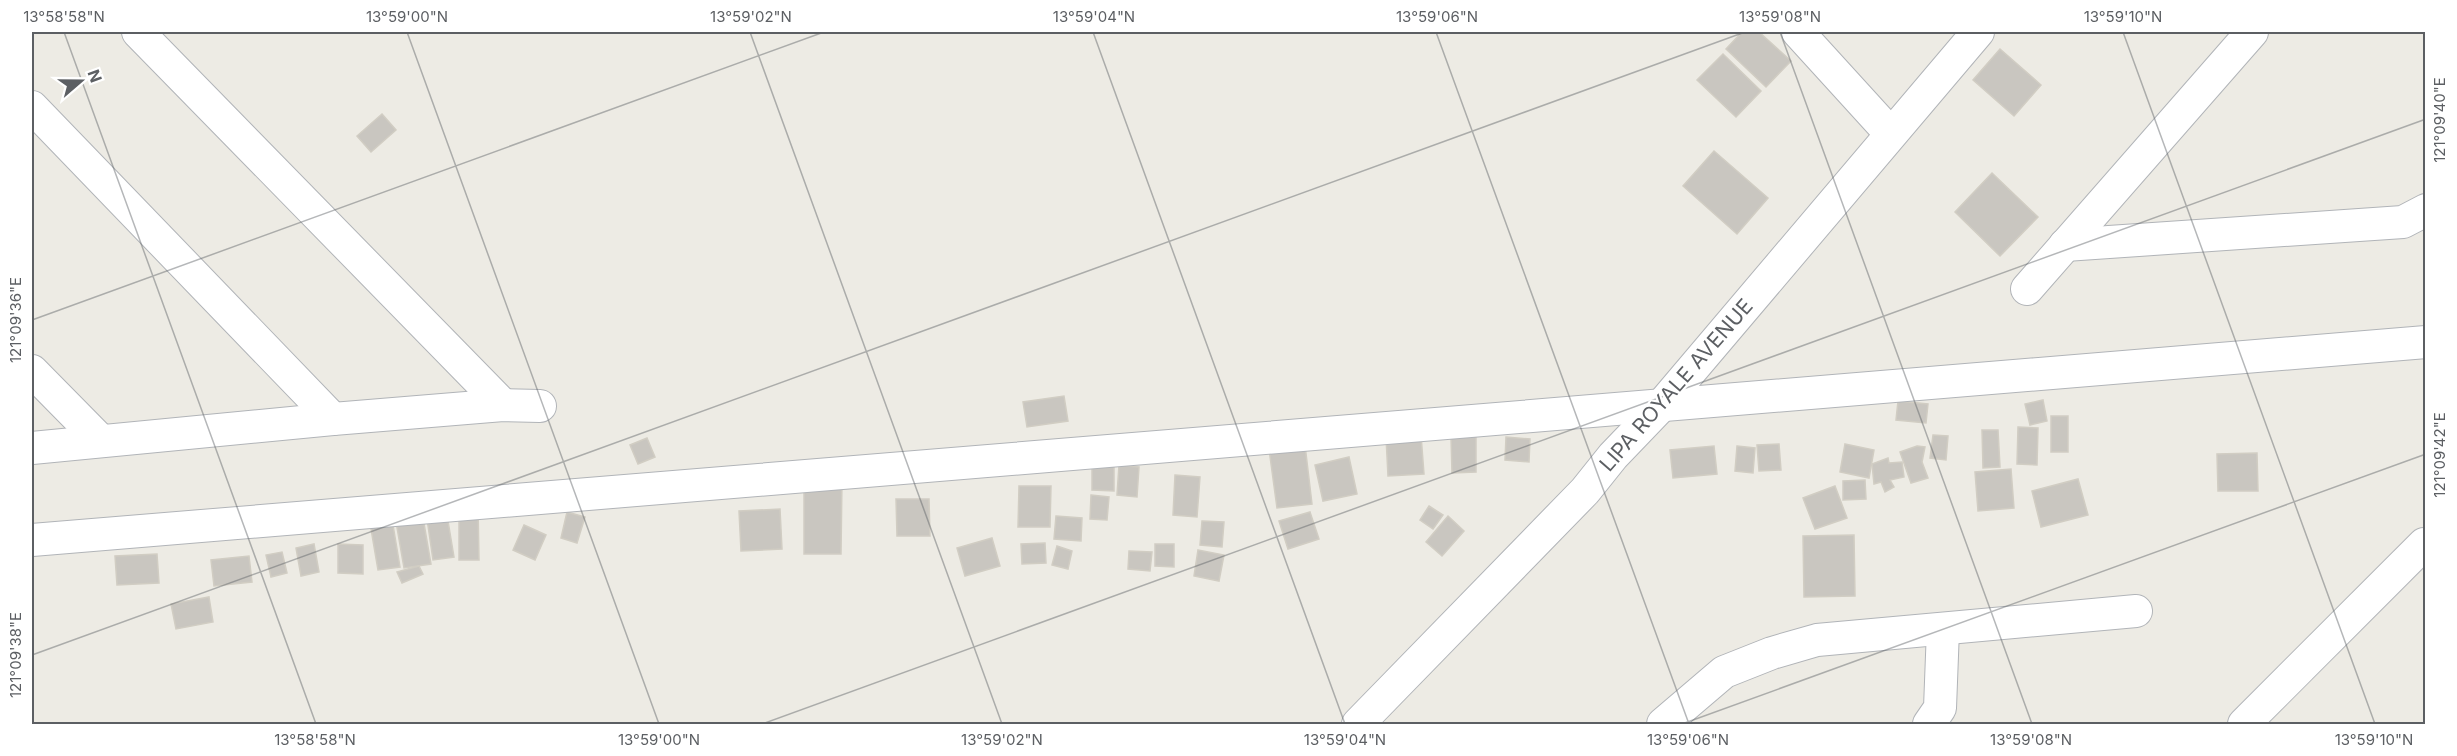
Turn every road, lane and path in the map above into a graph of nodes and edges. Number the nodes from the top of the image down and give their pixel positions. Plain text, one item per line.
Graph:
1 (138, 32) edge
2 (1798, 32) edge
3 (1978, 32) edge
4 (2252, 32) edge
5 (32, 107) edge
6 (1890, 133) junction
7 (2426, 210) edge
8 (2065, 245) junction
9 (2027, 289) dead end
10 (2426, 342) edge
11 (32, 371) edge
12 (503, 405) junction
13 (540, 406) dead end
14 (1661, 406) junction
15 (333, 419) junction
16 (100, 441) junction
17 (32, 448) edge
18 (32, 540) edge
19 (2424, 544) edge
20 (2136, 611) dead end
21 (1943, 629) junction
22 (1358, 724) edge
23 (1663, 724) edge
24 (1929, 724) edge
25 (2244, 724) edge

1 - 12 street
2 - 6 street
3 - 6 street, LIPA ROYALE AVENUE
4 - 8 street
5 - 15 street
6 - 14 street, LIPA ROYALE AVENUE
7 - 8 street
8 - 9 street
10 - 14 street
11 - 16 street
12 - 13 street
12 - 15 street
14 - 18 street
14 - 22 street, LIPA ROYALE AVENUE
15 - 16 street
16 - 17 street
19 - 25 street
20 - 21 street
21 - 23 street
21 - 24 street

